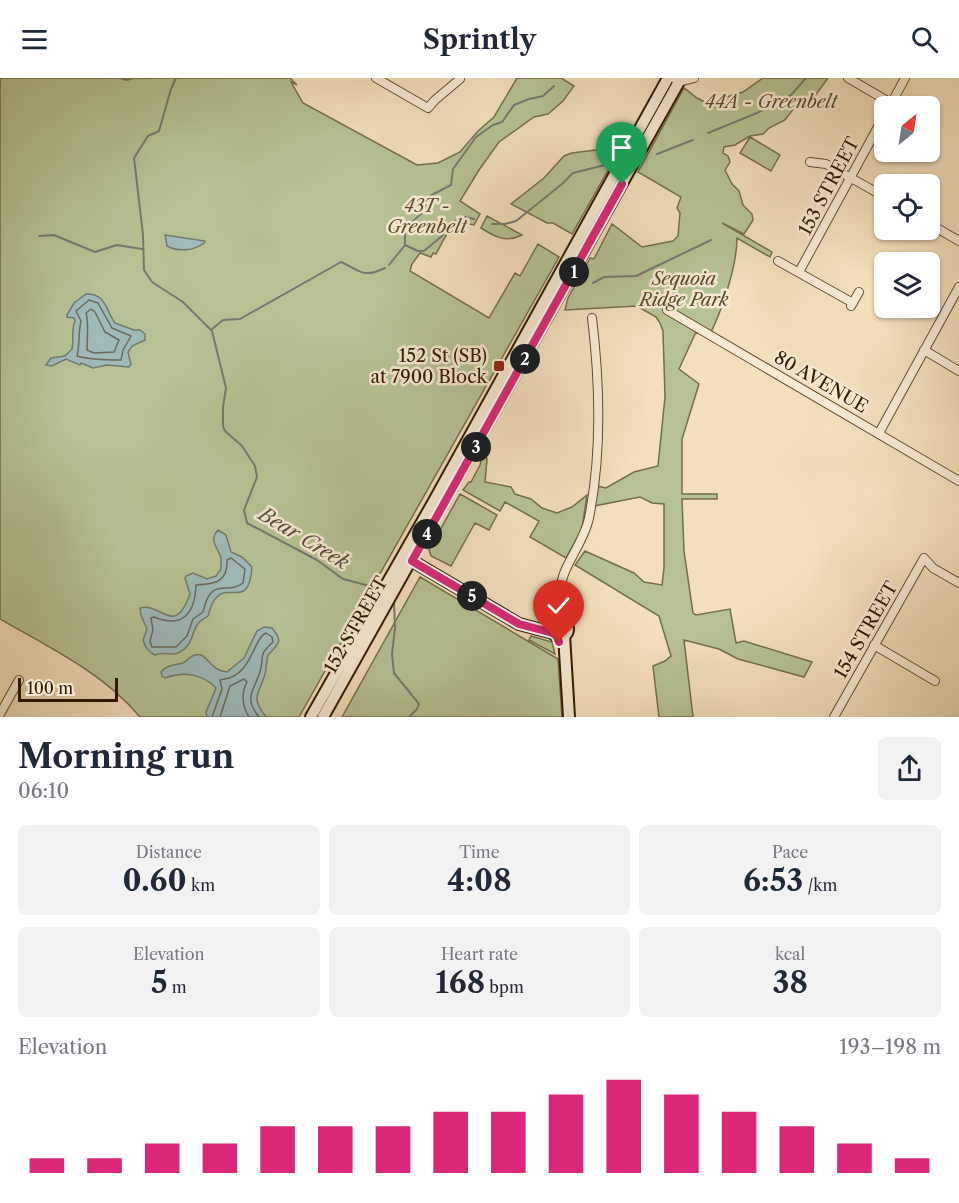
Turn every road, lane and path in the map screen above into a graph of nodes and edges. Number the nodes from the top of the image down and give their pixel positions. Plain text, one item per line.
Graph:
1 (376, 78) edge
2 (694, 78) edge
3 (848, 78) edge
4 (905, 78) edge
5 (460, 79) edge
6 (675, 79) edge
7 (876, 96) edge
8 (895, 96) edge
9 (874, 134) edge
10 (810, 162) dead end
11 (852, 178) junction
12 (874, 191) edge
13 (940, 230) edge
14 (959, 241) edge
15 (778, 261) dead end
16 (799, 272) junction
17 (959, 287) edge
18 (859, 292) dead end
19 (667, 310) dead end
20 (592, 318) dead end
21 (924, 350) junction
22 (959, 371) edge
23 (879, 433) junction
24 (959, 481) edge
25 (407, 558) junction
26 (959, 583) edge
27 (380, 605) junction
28 (558, 629) junction
29 (874, 645) junction
30 (19, 680) dead end
31 (935, 681) dead end
32 (0, 714) edge
33 (311, 717) edge
34 (323, 717) edge
35 (569, 717) edge
36 (834, 717) edge

1 - 5 street
2 - 6 street
3 - 7 street
4 - 8 street
6 - 25 main road, 152 STREET
9 - 11 street, 153 STREET
10 - 11 street
11 - 12 street
11 - 16 street, 153 STREET
13 - 14 street
15 - 16 street
16 - 18 street
17 - 21 street
19 - 23 street, 80 AVENUE
20 - 28 street
21 - 22 street
21 - 23 street
23 - 24 street, 80 AVENUE
25 - 27 main road, 152 STREET
25 - 28 main road
26 - 29 street, 154 STREET
27 - 33 main road, 152 STREET
27 - 34 main road, 152 STREET
28 - 35 main road
29 - 31 street
29 - 36 street, 154 STREET
30 - 32 street

